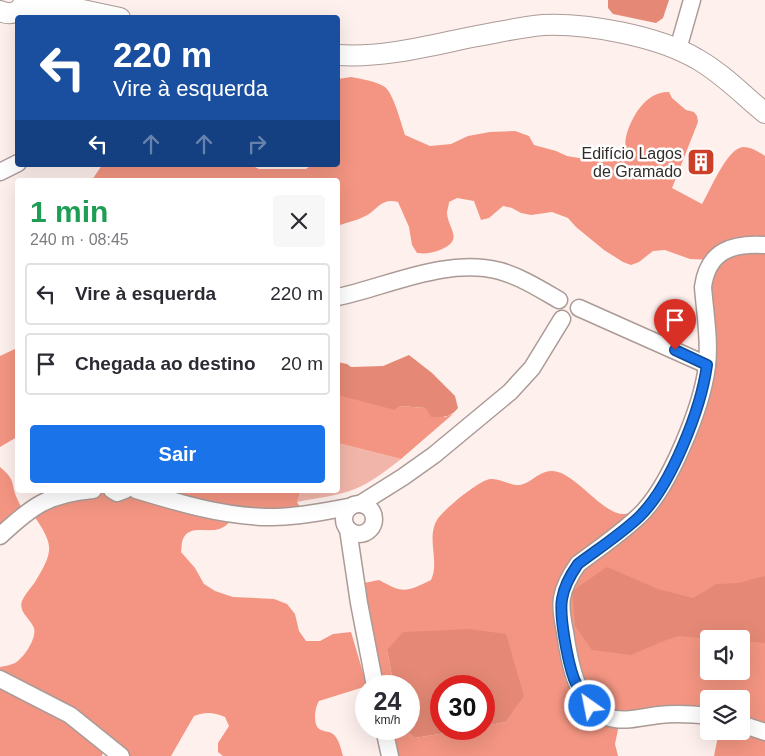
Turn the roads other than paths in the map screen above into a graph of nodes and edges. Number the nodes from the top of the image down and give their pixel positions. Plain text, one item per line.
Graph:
1 (50, 0) edge
2 (692, 0) edge
3 (73, 8) junction
4 (11, 11) edge
5 (106, 15) edge
6 (678, 49) junction
7 (340, 55) edge
8 (765, 113) edge
9 (15, 164) edge
10 (0, 172) edge
11 (765, 245) edge
12 (340, 296) edge
13 (559, 300) junction
14 (579, 308) junction
15 (562, 319) junction
16 (707, 365) junction
17 (403, 477) junction
18 (70, 493) edge
19 (147, 493) edge
20 (351, 515) junction
21 (371, 524) junction
22 (0, 536) edge
23 (356, 579) junction
24 (373, 675) edge
25 (0, 679) edge
26 (700, 715) edge
27 (750, 727) edge
28 (765, 732) edge
29 (386, 740) edge
30 (121, 756) edge
31 (390, 756) edge

1 - 3 main road
2 - 6 street
3 - 4 main road
3 - 5 main road
6 - 7 main road
6 - 8 main road
9 - 10 street
11 - 16 street
12 - 13 street
13 - 14 street
13 - 15 street
14 - 15 street
14 - 16 street
15 - 17 street
16 - 26 street
17 - 20 street
17 - 21 street
18 - 22 street
19 - 20 street
20 - 21 street
20 - 21 street
20 - 23 street
21 - 23 street
23 - 24 street
25 - 30 street
27 - 28 street
29 - 31 street

